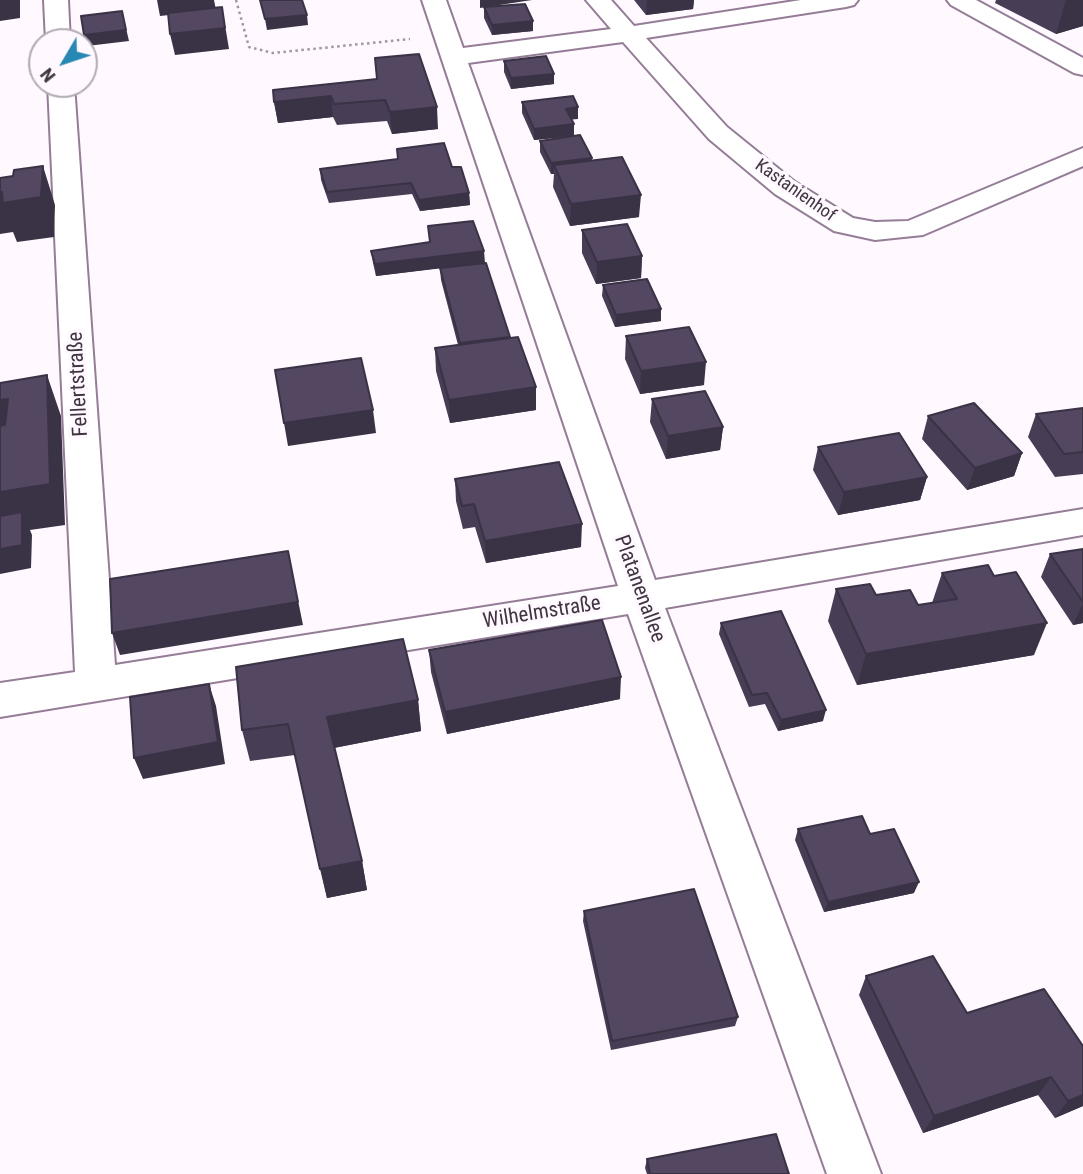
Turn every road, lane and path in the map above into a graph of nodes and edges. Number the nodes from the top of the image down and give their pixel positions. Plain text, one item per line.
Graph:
1 (56, 0) edge
2 (236, 0) edge
3 (435, 0) edge
4 (598, 0) edge
5 (846, 0) edge
6 (959, 0) edge
7 (803, 3) edge
8 (57, 28) edge
9 (628, 34) junction
10 (451, 49) junction
11 (1083, 68) edge
12 (62, 98) edge
13 (1083, 156) edge
14 (1083, 522) edge
15 (642, 597) junction
16 (96, 685) junction
17 (0, 700) edge
18 (854, 1174) edge

1 - 8 street
2 - 10 path
3 - 10 street, Platanenallee
4 - 9 street, Kastanienhof
5 - 7 street
6 - 11 street
7 - 9 street
9 - 10 street
9 - 13 street, Kastanienhof
10 - 15 street, Platanenallee
12 - 16 street, Fellertstraße
14 - 15 street, Wilhelmstraße
15 - 16 street, Wilhelmstraße
15 - 18 street, Platanenallee
16 - 17 street, Wilhelmstraße

